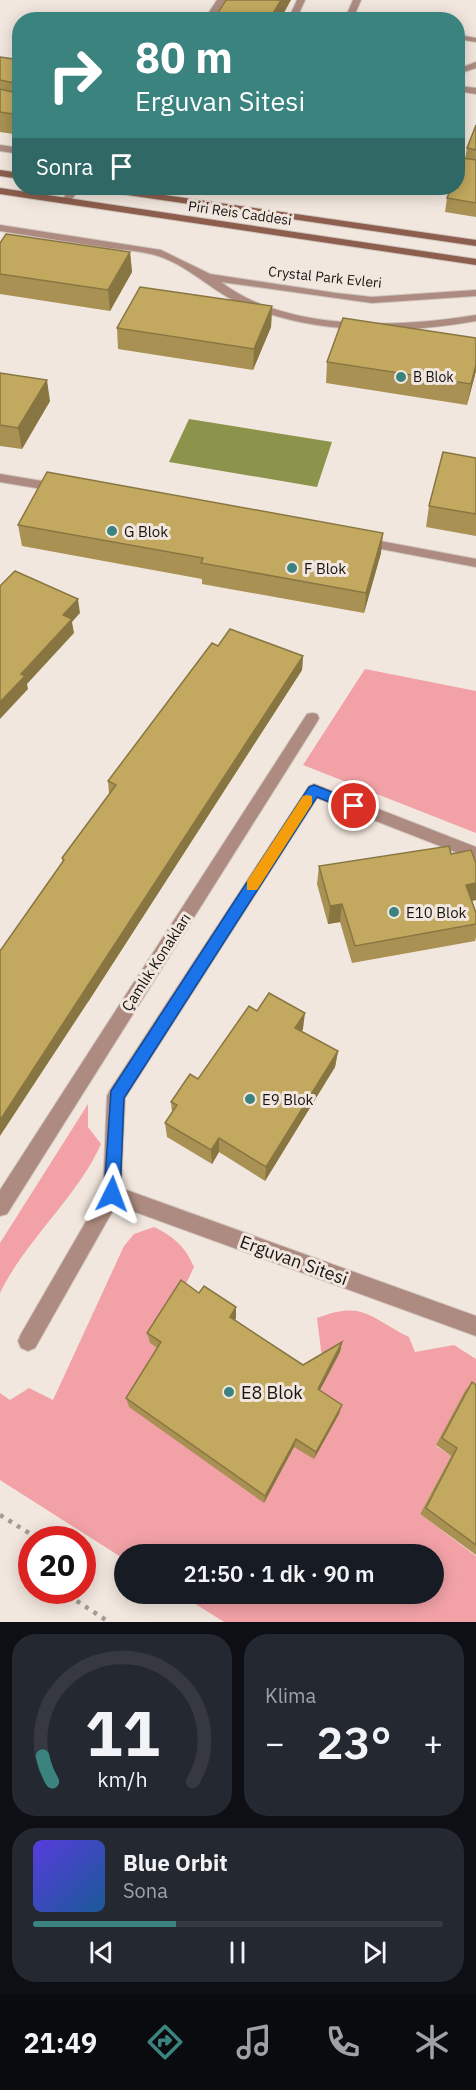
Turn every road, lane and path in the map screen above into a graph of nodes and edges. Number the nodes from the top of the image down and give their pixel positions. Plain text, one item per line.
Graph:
1 (26, 195) edge
2 (70, 195) edge
3 (148, 195) edge
4 (66, 201) junction
5 (0, 228) edge
6 (476, 243) edge
7 (476, 262) edge
8 (207, 277) junction
9 (476, 293) edge
10 (476, 318) edge
11 (0, 478) edge
12 (69, 490) edge
13 (345, 539) edge
14 (476, 562) edge
15 (312, 718) dead end
16 (476, 855) edge
17 (112, 1194) junction
18 (0, 1207) edge
19 (476, 1326) edge
20 (28, 1341) dead end
21 (0, 1515) edge
22 (18, 1526) edge
23 (81, 1604) edge
24 (109, 1622) edge

1 - 4 street, Piri Reis Caddesi
2 - 4 lane
3 - 6 street, Piri Reis Caddesi
4 - 7 street, Piri Reis Caddesi
5 - 8 lane, Crystal Park Evleri
8 - 9 lane, Crystal Park Evleri
8 - 10 lane, Crystal Park Evleri
11 - 12 lane
13 - 14 lane
15 - 18 lane, Çamlık Konakları
16 - 17 lane
17 - 19 lane, Erguvan Sitesi
17 - 20 lane
21 - 22 path
23 - 24 path

